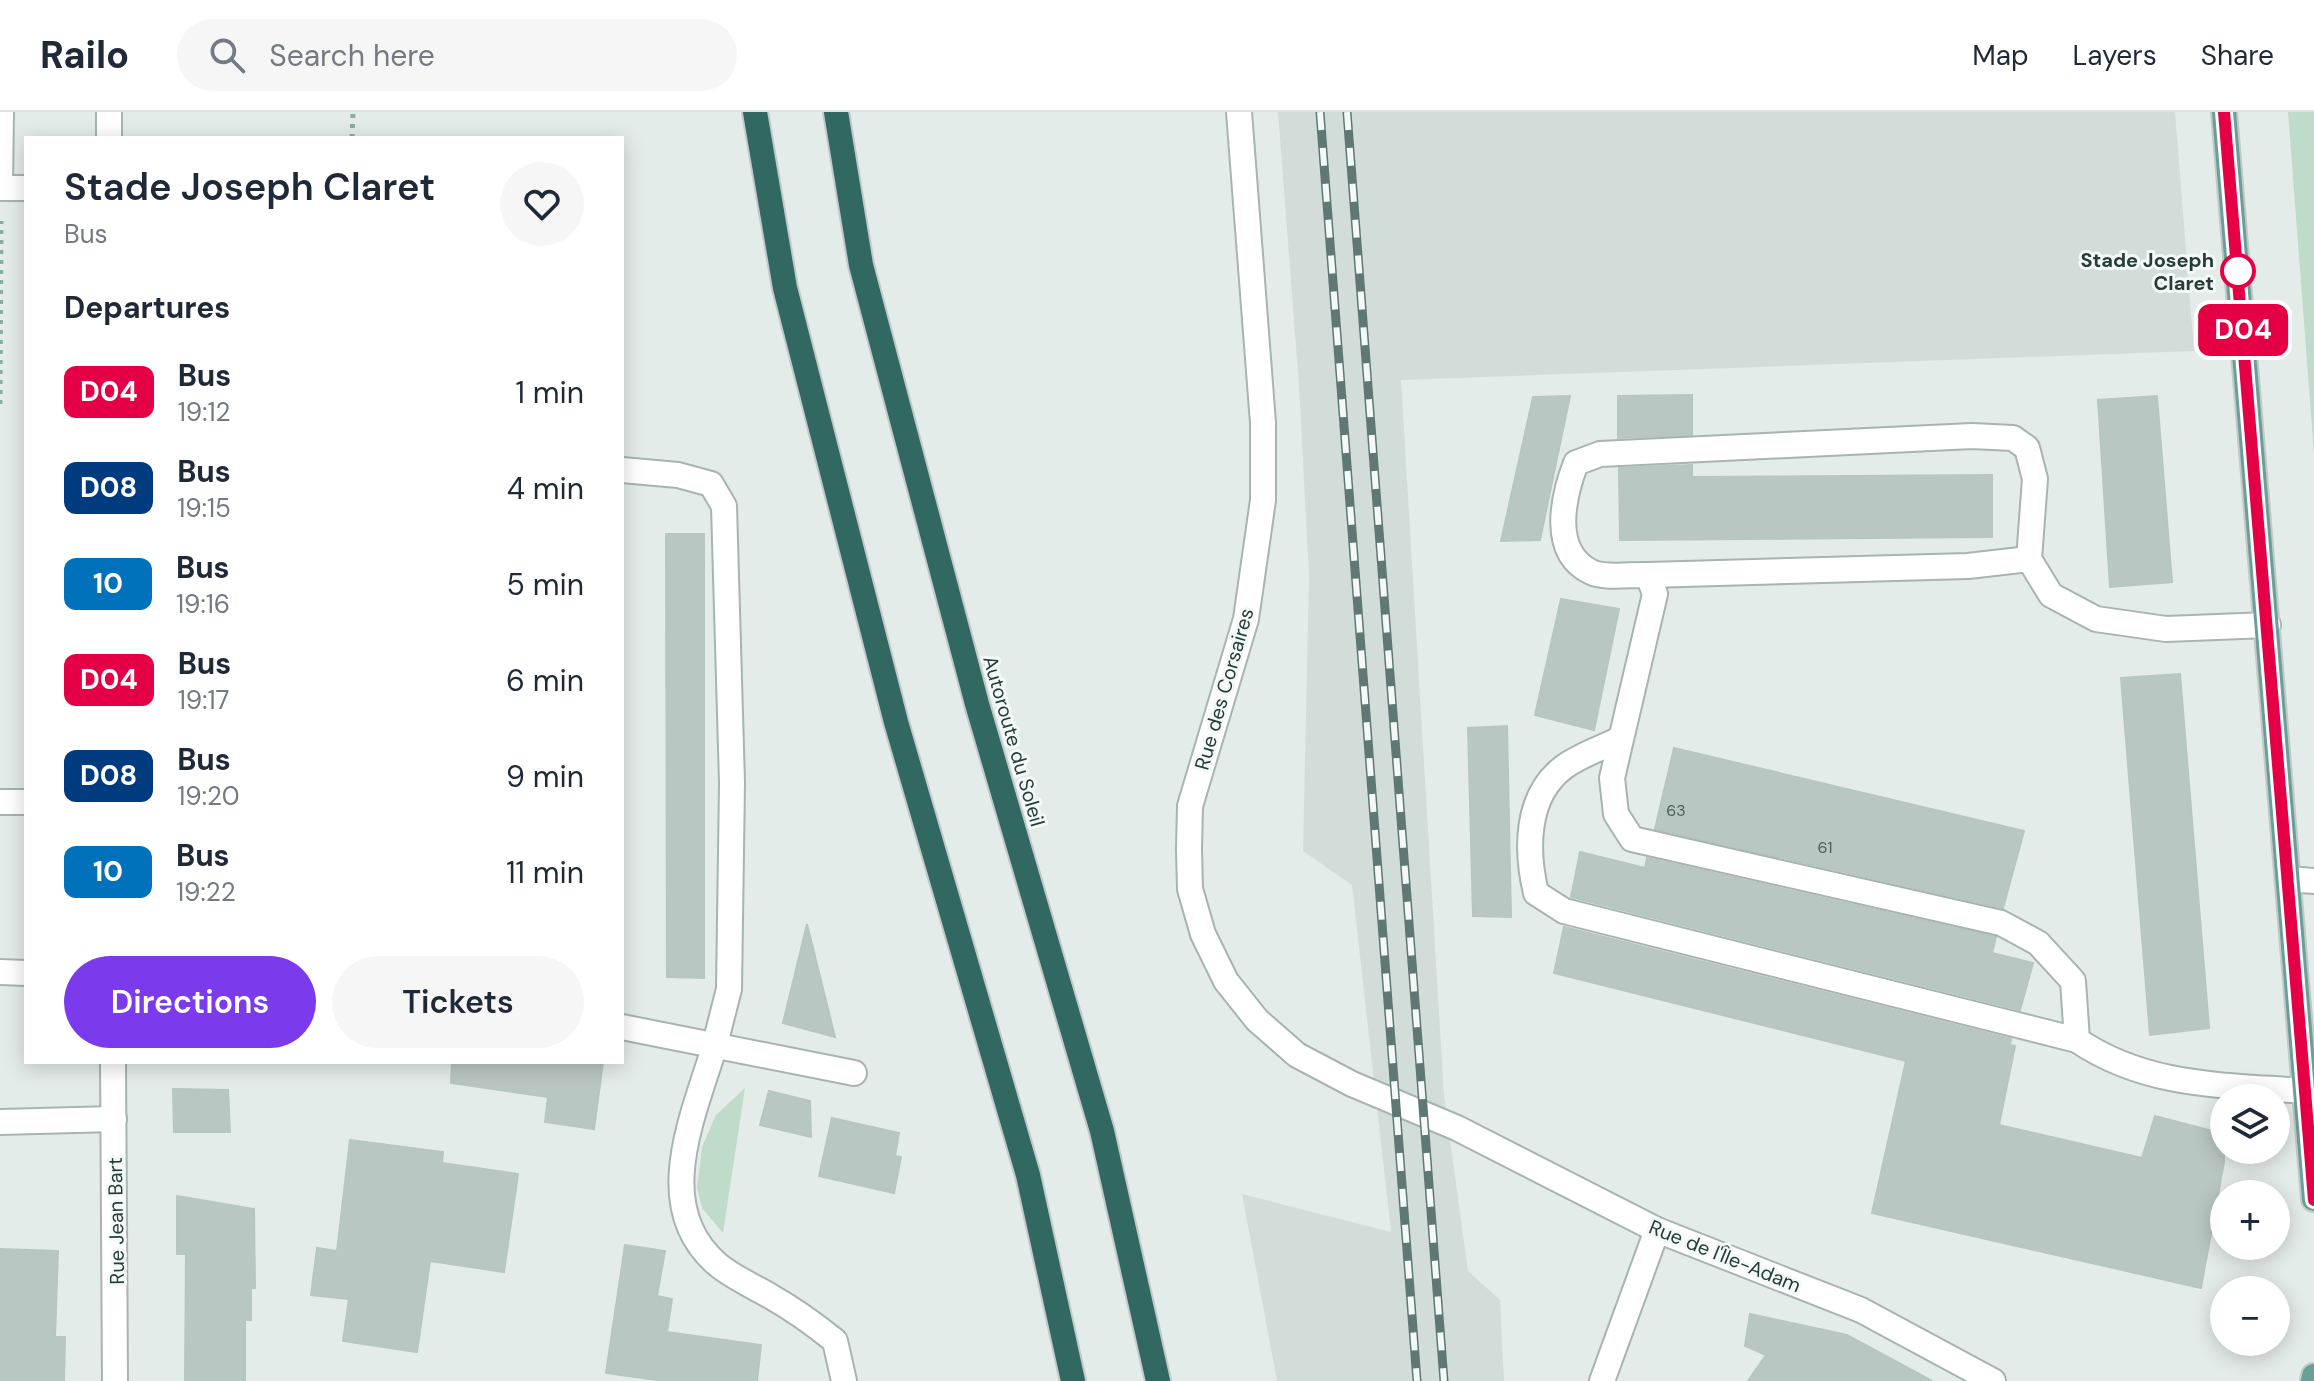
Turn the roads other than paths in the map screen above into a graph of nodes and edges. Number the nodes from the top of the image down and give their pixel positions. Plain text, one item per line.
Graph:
1 (1, 112) edge
2 (109, 112) edge
3 (755, 112) edge
4 (836, 112) edge
5 (1239, 112) edge
6 (2224, 112) edge
7 (109, 136) edge
8 (0, 188) edge
9 (24, 188) edge
10 (624, 470) edge
11 (2029, 559) junction
12 (1648, 575) junction
13 (2268, 625) junction
14 (1620, 739) junction
15 (0, 802) edge
16 (24, 802) edge
17 (2289, 879) junction
18 (2314, 881) edge
19 (0, 972) edge
20 (24, 973) edge
21 (624, 1027) edge
22 (2077, 1040) junction
23 (714, 1048) junction
24 (113, 1064) edge
25 (854, 1073) dead end
26 (2303, 1091) junction
27 (114, 1119) junction
28 (0, 1122) edge
29 (1457, 1128) joint
30 (2314, 1199) edge
31 (1657, 1230) junction
32 (115, 1381) edge
33 (844, 1381) edge
34 (1073, 1381) edge
35 (1158, 1381) edge
36 (1602, 1381) edge
37 (1993, 1381) edge

1 - 8 street
2 - 7 street
3 - 34 highway
4 - 35 highway, Autoroute du Soleil
5 - 29 street, Rue des Corsaires
6 - 13 main road
8 - 9 street
10 - 23 street
11 - 12 street
11 - 12 street
11 - 13 street
12 - 14 street
13 - 17 main road
14 - 22 street
14 - 22 street
15 - 16 street
17 - 18 street
17 - 26 main road
19 - 20 street
21 - 23 street
22 - 26 street
23 - 25 street
23 - 33 street
24 - 27 street, Rue Jean Bart
26 - 30 main road
27 - 28 street
27 - 32 street, Rue Jean Bart
29 - 31 street, Rue de l'Île-Adam
31 - 36 street
31 - 37 street, Rue de l'Île-Adam

